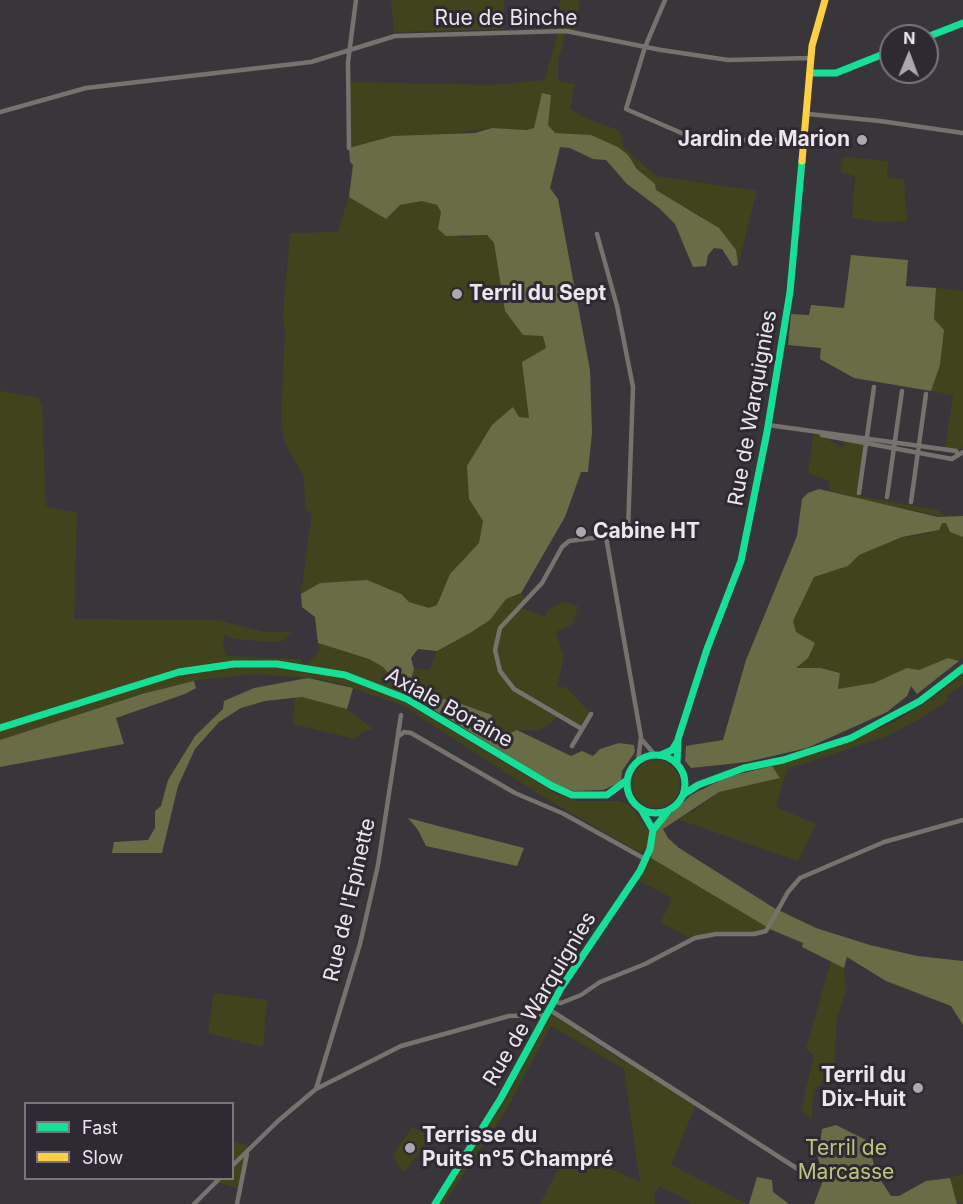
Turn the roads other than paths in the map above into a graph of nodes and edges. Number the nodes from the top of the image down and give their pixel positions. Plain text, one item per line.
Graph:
1 (356, 0) edge
2 (665, 0) edge
3 (825, 0) edge
4 (963, 23) edge
5 (939, 32) edge
6 (645, 47) junction
7 (349, 52) junction
8 (879, 56) edge
9 (812, 58) junction
10 (811, 73) junction
11 (0, 112) edge
12 (808, 114) junction
13 (963, 133) edge
14 (805, 140) junction
15 (349, 148) dead end
16 (597, 234) dead end
17 (874, 387) dead end
18 (902, 391) dead end
19 (926, 394) dead end
20 (768, 425) junction
21 (867, 441) junction
22 (894, 445) junction
23 (919, 445) junction
24 (948, 450) junction
25 (918, 452) junction
26 (961, 453) edge
27 (951, 458) junction
28 (859, 492) dead end
29 (887, 497) dead end
30 (911, 502) dead end
31 (606, 537) junction
32 (963, 668) edge
33 (591, 714) dead end
34 (401, 715) dead end
35 (0, 728) edge
36 (582, 729) junction
37 (399, 736) junction
38 (641, 737) junction
39 (678, 740) junction
40 (572, 746) dead end
41 (658, 755) junction
42 (638, 761) junction
43 (677, 764) junction
44 (684, 775) junction
45 (627, 780) junction
46 (707, 782) junction
47 (684, 794) junction
48 (607, 795) junction
49 (631, 799) junction
50 (641, 809) junction
51 (669, 810) junction
52 (963, 820) edge
53 (653, 830) junction
54 (645, 859) junction
55 (554, 1002) junction
56 (548, 1012) junction
57 (316, 1089) junction
58 (247, 1152) junction
59 (234, 1164) edge
60 (804, 1173) dead end
61 (219, 1180) edge
62 (194, 1204) edge
63 (237, 1204) edge
64 (435, 1204) edge

1 - 7 street
2 - 6 street
3 - 9 street
4 - 5 street
6 - 7 street, Rue de Binche
6 - 9 street, Rue de Binche
6 - 14 street
7 - 11 street, Rue de Binche
7 - 15 street
8 - 10 street
9 - 10 street
10 - 12 street, Rue de Warquignies
12 - 13 street
12 - 14 street, Rue de Warquignies
14 - 20 street, Rue de Warquignies
16 - 31 street
17 - 21 street
18 - 22 street
19 - 23 street
20 - 21 street
20 - 39 street, Rue de Warquignies
21 - 22 street
21 - 28 street
22 - 23 street
22 - 25 street
22 - 29 street
23 - 24 street
23 - 25 street
24 - 26 street
24 - 27 street
25 - 27 street
25 - 30 street
26 - 27 street
31 - 36 street
31 - 38 street
32 - 46 street
33 - 36 street
34 - 37 street, Rue de l'Epinette
35 - 48 street, Axiale Boraine
36 - 40 street
37 - 54 street
37 - 57 street, Rue de l'Epinette
38 - 41 street
38 - 42 street
39 - 41 street
39 - 43 street, Rue de Warquignies
41 - 42 street
41 - 43 street
42 - 45 street
43 - 44 street
44 - 46 street
44 - 47 street
45 - 48 street
45 - 49 street
46 - 47 street
47 - 51 street
48 - 49 street, Axiale Boraine
49 - 50 street
50 - 51 street
50 - 53 street
51 - 53 street, Rue de Warquignies
52 - 55 street
53 - 54 street, Rue de Warquignies
54 - 55 street, Rue de Warquignies
55 - 56 street, Rue de Warquignies
56 - 57 street
56 - 60 street
56 - 64 street, Rue de Warquignies
57 - 58 street
58 - 59 street
58 - 63 street
61 - 62 street

